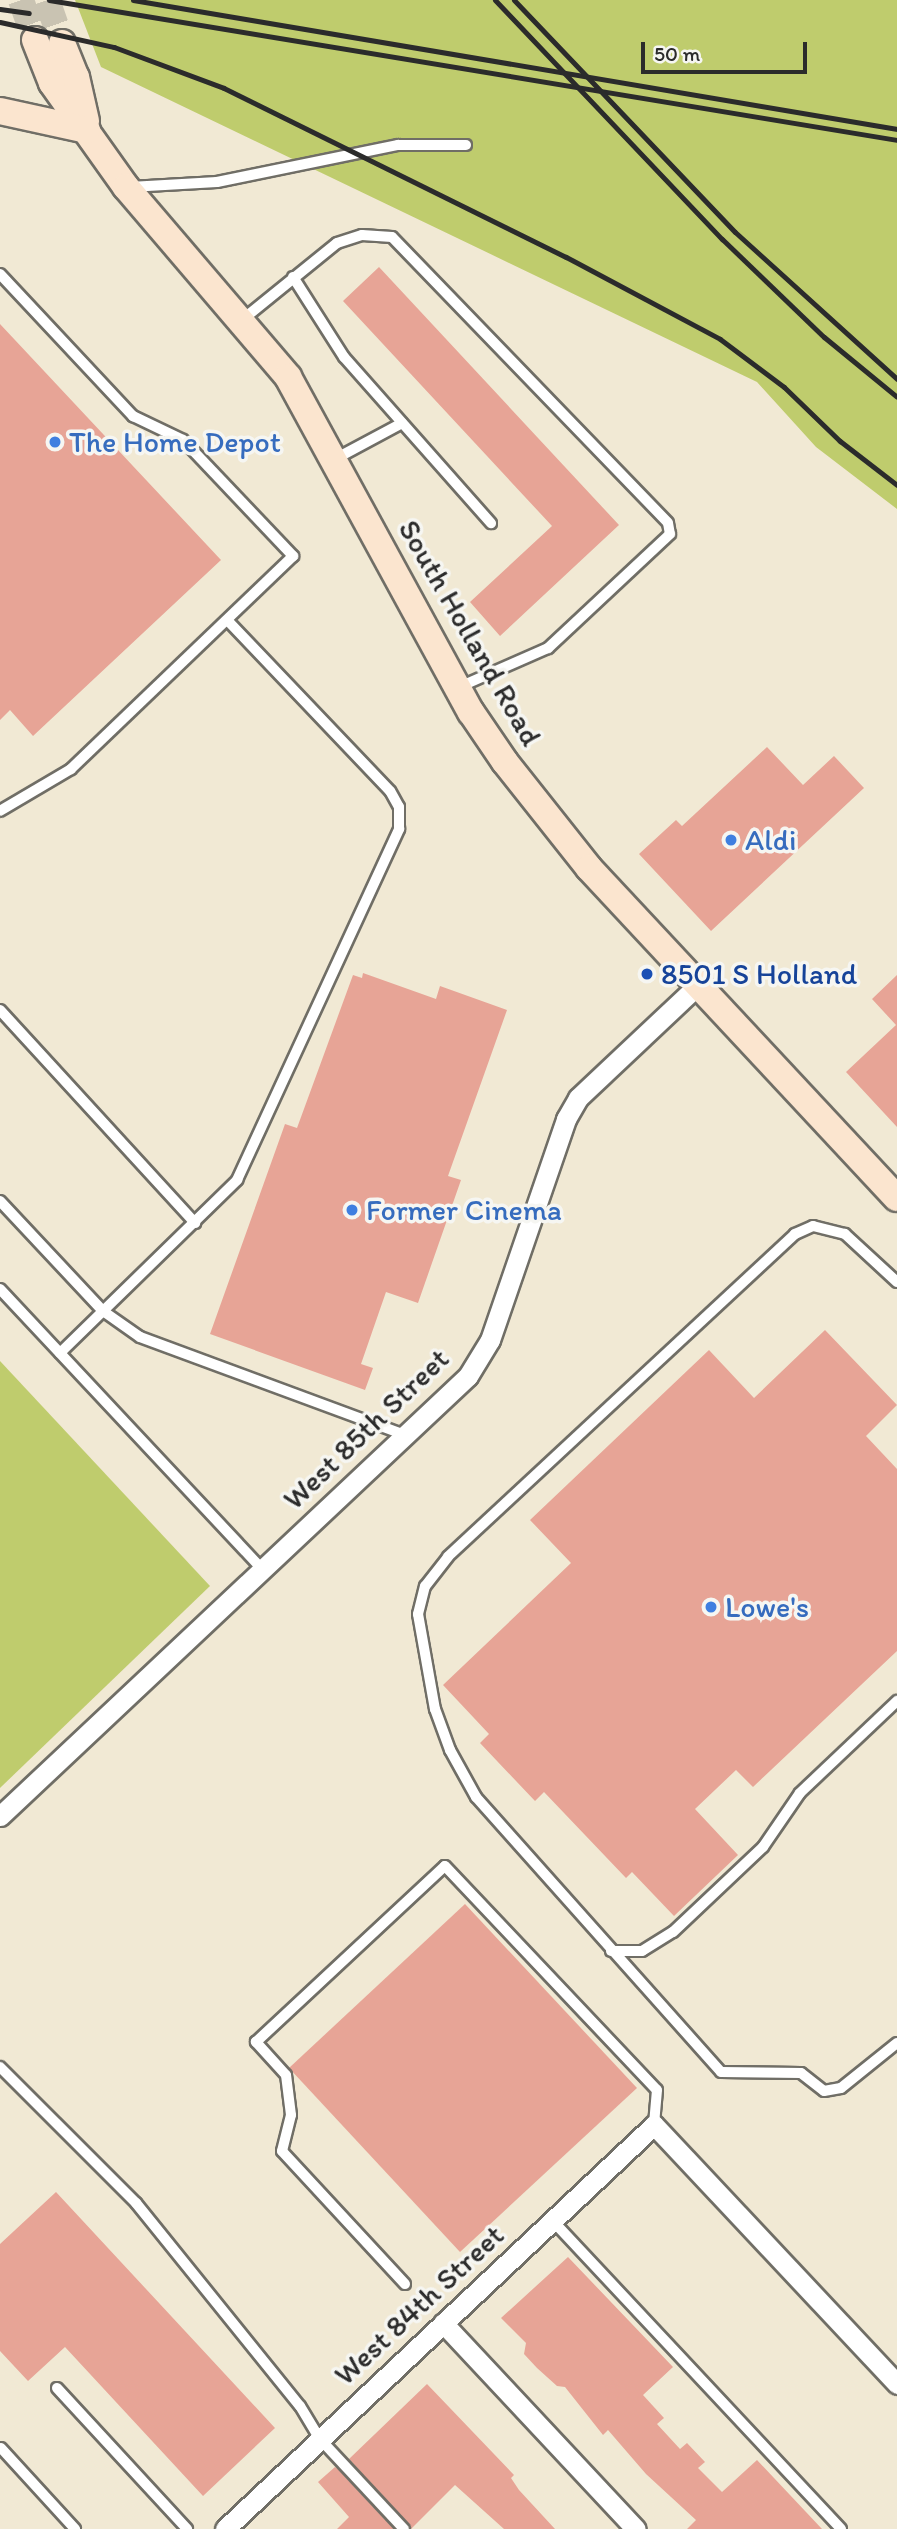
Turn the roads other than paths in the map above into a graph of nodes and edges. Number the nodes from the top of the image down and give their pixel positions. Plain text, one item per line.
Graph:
1 (35, 40) tunnel mouth
2 (62, 43) tunnel mouth
3 (0, 111) edge
4 (87, 130) junction
5 (466, 145) dead end
6 (126, 187) junction
7 (0, 274) edge
8 (293, 277) junction
9 (242, 320) junction
10 (402, 423) junction
11 (333, 460) junction
12 (491, 523) dead end
13 (227, 620) junction
14 (458, 687) junction
15 (0, 811) edge
16 (698, 985) junction
17 (0, 1010) edge
18 (897, 1198) edge
19 (0, 1201) edge
20 (195, 1223) junction
21 (897, 1282) edge
22 (0, 1289) edge
23 (103, 1311) junction
24 (60, 1353) junction
25 (405, 1435) junction
26 (262, 1569) junction
27 (897, 1702) edge
28 (0, 1816) edge
29 (611, 1951) junction
30 (897, 2043) edge
31 (0, 2067) edge
32 (654, 2125) junction
33 (552, 2220) junction
34 (405, 2284) dead end
35 (443, 2323) junction
36 (897, 2384) edge
37 (57, 2388) dead end
38 (320, 2439) junction
39 (1, 2448) edge
40 (75, 2529) edge
41 (187, 2529) edge
42 (225, 2529) edge
43 (404, 2529) edge
44 (636, 2529) edge
45 (841, 2529) edge

1 - 4 main road, South Holland Road
2 - 4 main road, South Holland Road
3 - 4 main road
4 - 6 main road, South Holland Road
5 - 6 lane
6 - 9 main road, South Holland Road
7 - 13 lane
8 - 9 lane
8 - 10 lane
8 - 14 lane
9 - 11 main road, South Holland Road
10 - 11 lane
10 - 12 lane
11 - 14 main road, South Holland Road
13 - 15 lane
13 - 20 lane
14 - 16 main road, South Holland Road
16 - 18 main road, South Holland Road
16 - 25 street, West 85th Street
17 - 20 lane
19 - 23 lane
20 - 23 lane
21 - 29 lane
22 - 24 lane
23 - 24 lane
23 - 25 lane
24 - 26 lane
25 - 26 street, West 85th Street
26 - 28 street, West 85th Street
27 - 29 lane
29 - 30 lane
31 - 38 lane
32 - 33 street, West 84th Street
32 - 34 lane
32 - 36 street
33 - 35 street, West 84th Street
33 - 45 lane
35 - 38 street, West 84th Street
35 - 44 street
37 - 41 lane
38 - 42 street, West 84th Street
38 - 43 lane
39 - 40 lane

